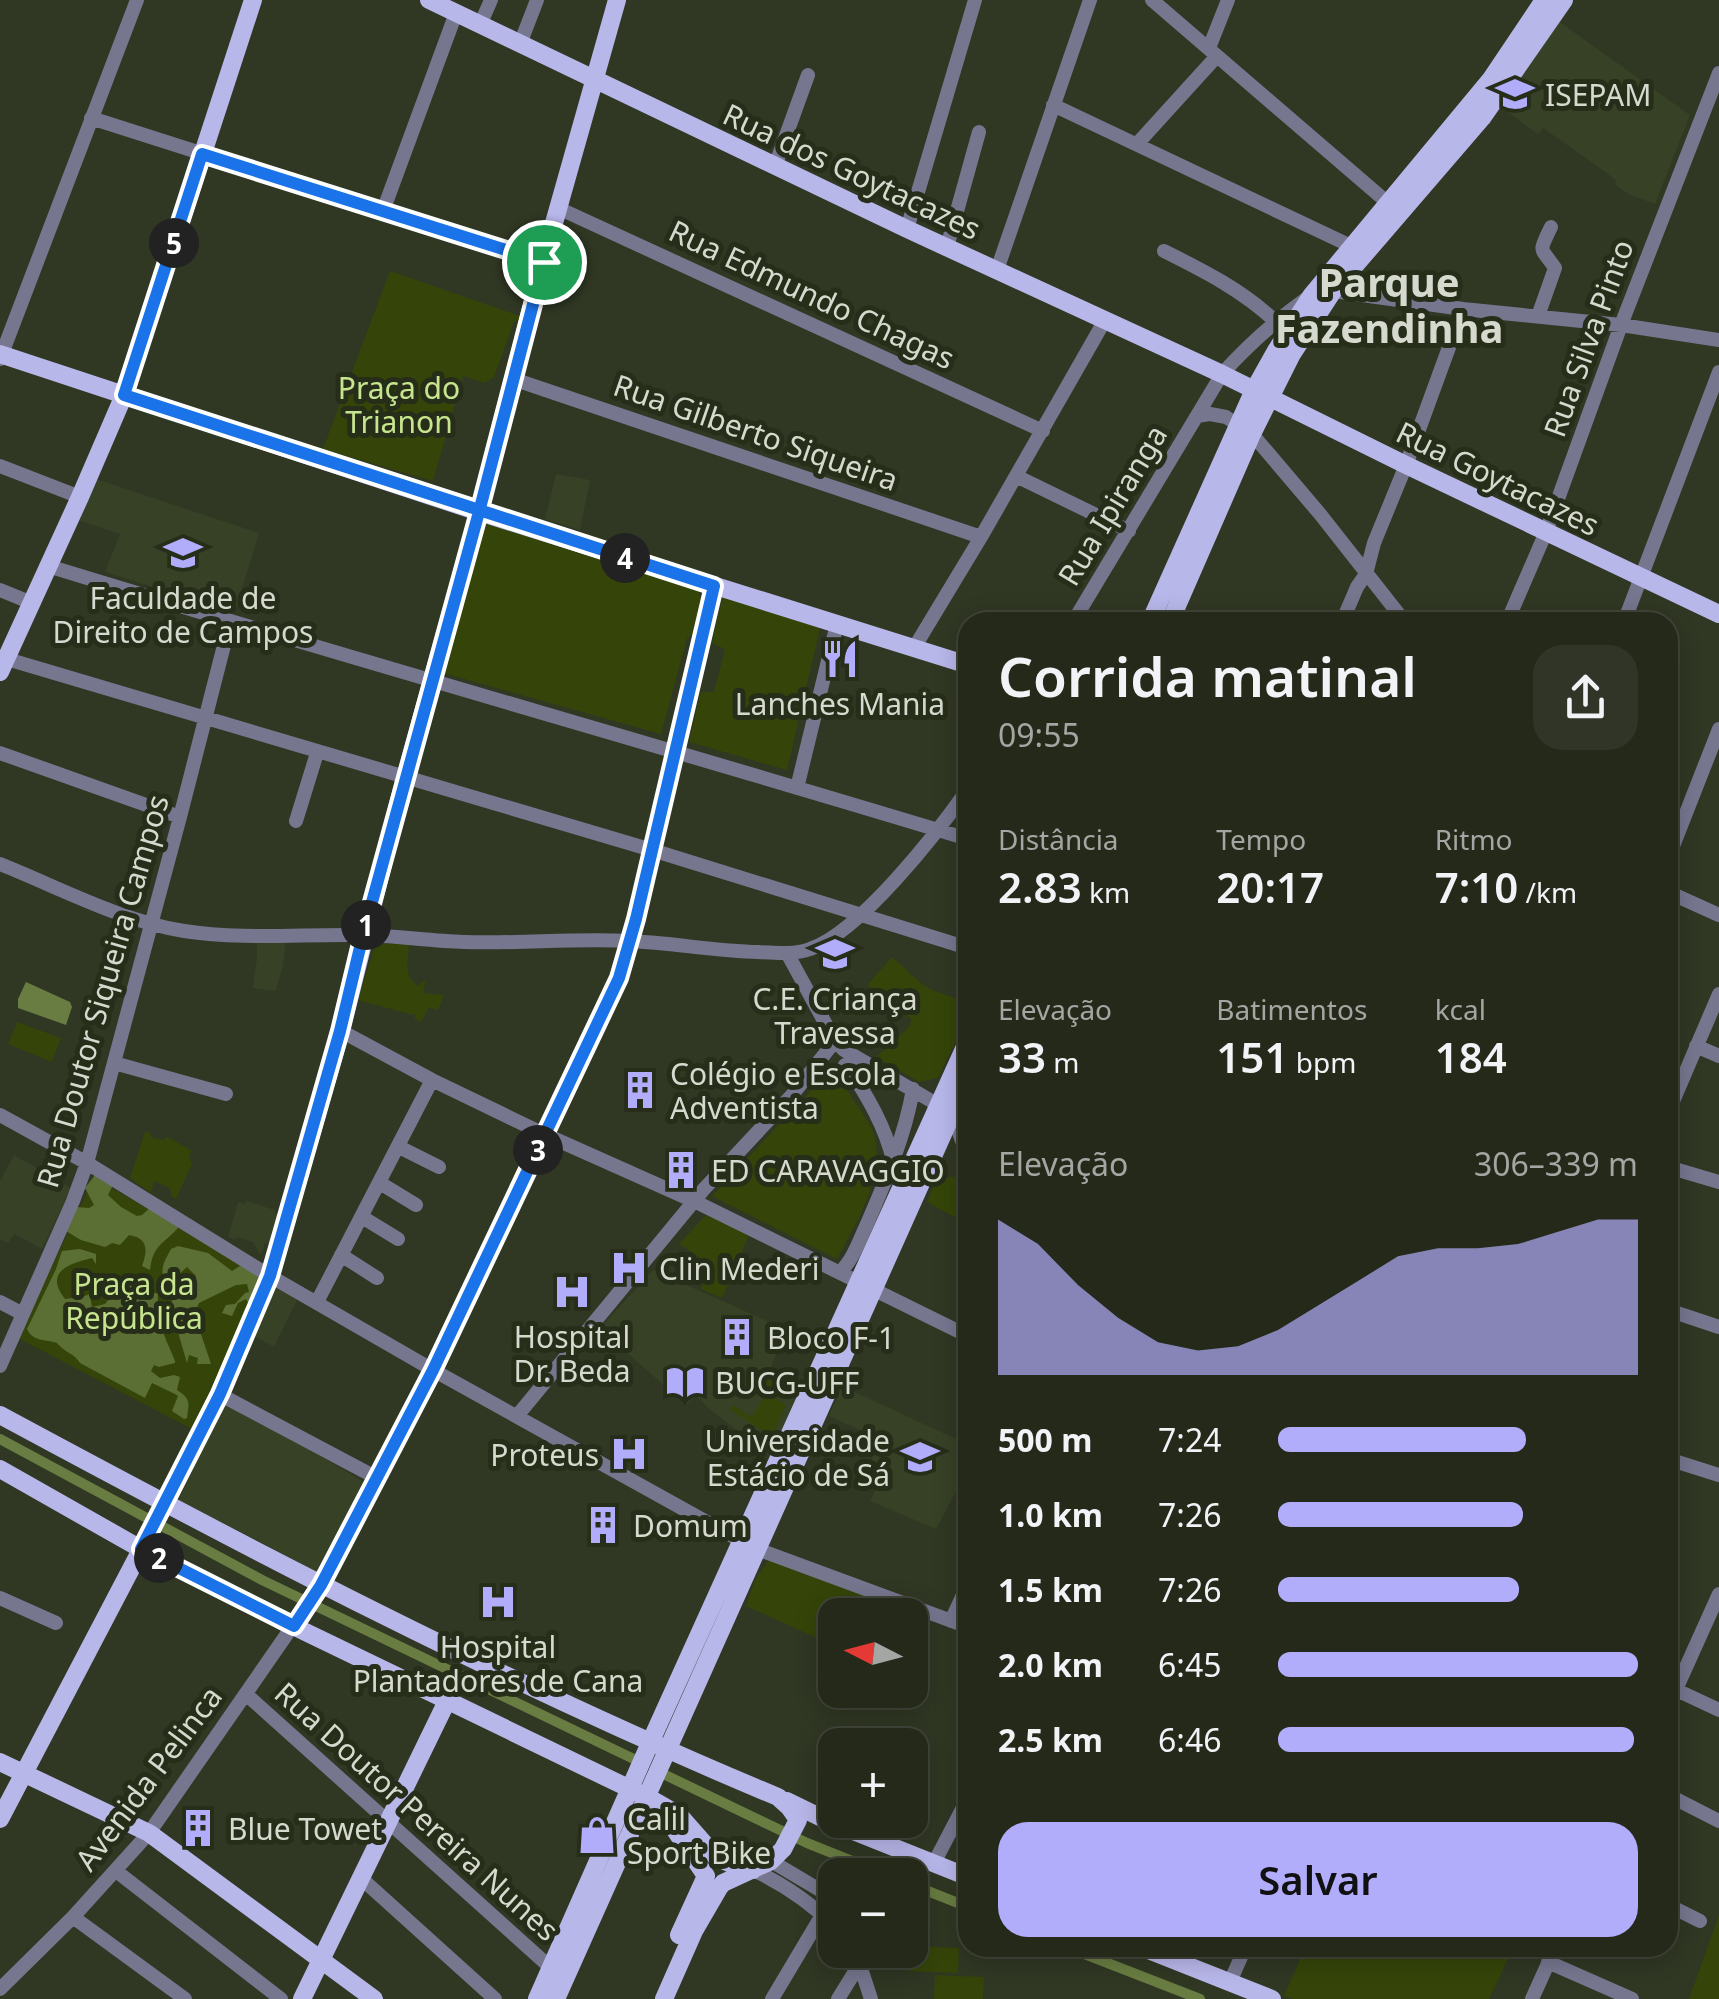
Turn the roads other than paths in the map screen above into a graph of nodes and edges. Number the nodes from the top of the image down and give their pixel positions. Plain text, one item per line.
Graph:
1 (137, 0) edge
2 (253, 0) edge
3 (428, 0) edge
4 (490, 0) edge
5 (537, 0) edge
6 (617, 0) edge
7 (975, 0) edge
8 (1090, 0) edge
9 (1152, 0) edge
10 (1228, 0) edge
11 (1544, 0) edge
12 (1564, 0) edge
13 (456, 13) junction
14 (480, 25) junction
15 (520, 44) junction
16 (1213, 52) junction
17 (1719, 73) edge
18 (808, 76) dead end
19 (595, 80) junction
20 (1053, 105) junction
21 (92, 118) junction
22 (979, 132) dead end
23 (1137, 144) junction
24 (202, 154) junction
25 (775, 166) junction
26 (1388, 203) junction
27 (558, 208) junction
28 (382, 211) junction
29 (1551, 226) dead end
30 (907, 229) junction
31 (1351, 246) junction
32 (947, 247) junction
33 (1164, 251) dead end
34 (544, 262) junction
35 (998, 270) junction
36 (1347, 276) junction
37 (1332, 292) junction
38 (1358, 294) junction
39 (1311, 296) junction
40 (1463, 309) junction
41 (1538, 316) junction
42 (1105, 320) junction
43 (1275, 321) junction
44 (1622, 325) junction
45 (1719, 340) edge
46 (1, 356) edge
47 (1719, 372) edge
48 (1222, 374) junction
49 (514, 379) junction
50 (1262, 394) junction
51 (124, 395) junction
52 (1198, 416) junction
53 (1042, 430) junction
54 (1245, 430) junction
55 (1406, 465) junction
56 (0, 466) edge
57 (1016, 476) junction
58 (80, 496) junction
59 (479, 512) junction
60 (1129, 531) junction
61 (1546, 532) junction
62 (981, 537) junction
63 (1374, 542) junction
64 (1347, 550) junction
65 (48, 566) junction
66 (1366, 574) junction
67 (1642, 577) junction
68 (714, 586) junction
69 (0, 590) edge
70 (32, 603) junction
71 (1079, 612) edge
72 (1155, 612) edge
73 (1174, 612) edge
74 (1346, 612) edge
75 (1397, 612) edge
76 (1511, 612) edge
77 (1628, 612) edge
78 (1719, 614) edge
79 (230, 622) junction
80 (836, 624) junction
81 (914, 648) junction
82 (958, 662) edge
83 (2, 663) edge
84 (432, 679) junction
85 (204, 719) junction
86 (1719, 729) edge
87 (674, 751) junction
88 (318, 753) junction
89 (0, 754) edge
90 (405, 777) junction
91 (797, 788) junction
92 (958, 803) edge
93 (180, 817) junction
94 (296, 821) dead end
95 (939, 830) junction
96 (1678, 833) edge
97 (958, 835) edge
98 (652, 850) junction
99 (0, 864) edge
100 (1678, 897) edge
101 (1719, 915) edge
102 (860, 916) junction
103 (152, 924) junction
104 (363, 935) junction
105 (630, 941) junction
106 (958, 945) edge
107 (787, 953) junction
108 (1719, 994) edge
109 (340, 1031) junction
110 (835, 1041) junction
111 (1696, 1046) junction
112 (1719, 1056) edge
113 (114, 1063) junction
114 (845, 1065) junction
115 (874, 1068) junction
116 (958, 1071) edge
117 (811, 1073) junction
118 (432, 1080) junction
119 (913, 1089) junction
120 (1678, 1089) edge
121 (958, 1092) edge
122 (226, 1094) dead end
123 (946, 1108) junction
124 (0, 1114) edge
125 (546, 1135) junction
126 (958, 1135) edge
127 (399, 1146) junction
128 (893, 1161) junction
129 (87, 1163) junction
130 (438, 1167) dead end
131 (1678, 1170) edge
132 (1719, 1182) edge
133 (380, 1183) junction
134 (694, 1201) junction
135 (416, 1205) dead end
136 (362, 1216) junction
137 (398, 1239) dead end
138 (341, 1255) junction
139 (840, 1272) junction
140 (270, 1276) junction
141 (377, 1278) dead end
142 (866, 1286) junction
143 (0, 1302) edge
144 (318, 1302) junction
145 (1678, 1313) edge
146 (23, 1314) junction
147 (1719, 1327) edge
148 (958, 1331) edge
149 (0, 1366) edge
150 (433, 1370) junction
151 (220, 1394) junction
152 (0, 1414) edge
153 (517, 1416) junction
154 (1678, 1462) edge
155 (0, 1469) edge
156 (1719, 1475) edge
157 (377, 1478) junction
158 (158, 1517) junction
159 (749, 1545) junction
160 (141, 1549) junction
161 (317, 1591) junction
162 (1719, 1594) edge
163 (0, 1598) edge
164 (958, 1606) edge
165 (298, 1620) junction
166 (952, 1620) junction
167 (56, 1623) dead end
168 (958, 1623) edge
169 (1678, 1676) edge
170 (1678, 1691) edge
171 (247, 1694) junction
172 (447, 1701) junction
173 (1719, 1710) edge
174 (656, 1752) junction
175 (0, 1762) edge
176 (22, 1773) junction
177 (645, 1791) junction
178 (778, 1797) junction
179 (1678, 1800) edge
180 (818, 1816) edge
181 (958, 1817) edge
182 (0, 1818) edge
183 (1719, 1820) edge
184 (390, 1822) junction
185 (818, 1824) edge
186 (793, 1830) junction
187 (149, 1833) junction
188 (871, 1838) edge
189 (772, 1860) junction
190 (934, 1863) junction
191 (753, 1870) junction
192 (116, 1871) junction
193 (958, 1873) edge
194 (362, 1880) junction
195 (712, 1882) junction
196 (818, 1887) edge
197 (818, 1911) joint
198 (1678, 1911) edge
199 (73, 1917) junction
200 (1700, 1921) dead end
201 (1166, 1957) edge
202 (1242, 1957) edge
203 (1550, 1957) edge
204 (1556, 1957) edge
205 (322, 1960) junction
206 (551, 1968) junction
207 (852, 1968) edge
208 (861, 1968) edge
209 (1230, 1982) junction
210 (0, 1989) edge
211 (185, 1999) edge
212 (280, 1999) edge
213 (302, 1999) edge
214 (374, 1999) edge
215 (495, 1999) edge
216 (537, 1999) edge
217 (556, 1999) edge
218 (651, 1999) edge
219 (664, 1999) edge
220 (772, 1999) edge
221 (838, 1999) edge
222 (871, 1999) edge
223 (1272, 1999) edge
224 (1532, 1999) edge
225 (1632, 1999) edge

1 - 21 street
2 - 24 main road
3 - 13 main road, Rua dos Goytacazes
4 - 14 street
5 - 15 street
6 - 19 main road
7 - 30 street
8 - 20 street
9 - 16 street
10 - 16 street
11 - 26 main road
12 - 36 main road
13 - 14 main road, Rua dos Goytacazes
13 - 28 street
14 - 15 main road, Rua dos Goytacazes
15 - 19 main road, Rua dos Goytacazes
16 - 23 street
16 - 26 street
17 - 44 street, Rua Silva Pinto
18 - 25 street
19 - 25 main road, Rua dos Goytacazes
19 - 27 main road
20 - 23 street
20 - 35 street
21 - 24 street
21 - 46 street
22 - 32 street
23 - 31 street
24 - 28 street
24 - 51 main road
25 - 30 main road, Rua dos Goytacazes
26 - 31 main road
27 - 34 main road
27 - 53 street, Rua Edmundo Chagas
28 - 34 street
29 - 41 street
30 - 32 main road, Rua dos Goytacazes
31 - 39 main road
32 - 35 main road, Rua dos Goytacazes
33 - 43 street
34 - 49 main road
35 - 42 main road, Rua dos Goytacazes
36 - 37 main road
36 - 38 main road
37 - 38 street
37 - 39 main road
37 - 50 main road
38 - 40 street
39 - 43 street, Rua Ipiranga
39 - 50 main road
40 - 41 street
40 - 55 street
41 - 44 street
42 - 48 main road, Rua dos Goytacazes
42 - 53 street
43 - 48 street, Rua Ipiranga
44 - 45 street
44 - 61 street, Rua Silva Pinto
46 - 51 main road
47 - 67 street
48 - 50 main road, Rua dos Goytacazes
48 - 52 street, Rua Ipiranga
49 - 59 main road
49 - 62 street, Rua Gilberto Siqueira
50 - 54 main road
50 - 55 main road, Rua Goytacazes
51 - 58 main road
51 - 59 main road
52 - 54 street, Rua Ipiranga
52 - 60 street, Rua Ipiranga
53 - 57 street
54 - 64 street
54 - 72 main road
54 - 73 main road
55 - 61 main road, Rua Goytacazes
55 - 63 street
56 - 58 street
57 - 60 street
57 - 62 street
58 - 65 main road
59 - 68 main road
59 - 84 main road
60 - 71 street, Rua Ipiranga
61 - 67 main road, Rua Goytacazes
61 - 76 street, Rua Silva Pinto
62 - 81 street
63 - 64 street
63 - 66 street
64 - 66 street
65 - 70 main road
65 - 79 street
66 - 74 street
66 - 75 street
67 - 77 street
67 - 78 main road, Rua Goytacazes
68 - 80 main road
68 - 87 street, Avenida Pelinca
69 - 70 street
70 - 83 main road
79 - 84 street
79 - 85 street, Rua Doutor Siqueira Campos
80 - 81 main road
80 - 91 street
81 - 82 main road
83 - 85 street
84 - 87 street
84 - 90 main road
85 - 88 street
85 - 93 street, Rua Doutor Siqueira Campos
86 - 96 street
87 - 91 street
87 - 98 street, Avenida Pelinca
88 - 90 street
88 - 94 street
89 - 93 street
90 - 98 street
90 - 104 main road
91 - 95 street
92 - 95 street
93 - 103 street, Rua Doutor Siqueira Campos
95 - 97 street
95 - 102 street
98 - 102 street
98 - 105 street, Avenida Pelinca
99 - 103 street
100 - 101 street
102 - 106 street
102 - 107 street
103 - 104 street
103 - 113 street, Rua Doutor Siqueira Campos
104 - 105 street
104 - 109 main road
105 - 107 street
105 - 125 street, Avenida Pelinca
107 - 110 street
108 - 111 street
109 - 118 street
109 - 140 main road
110 - 115 street
110 - 117 street
111 - 112 street
111 - 120 street
113 - 122 street
113 - 129 street, Rua Doutor Siqueira Campos
114 - 115 street
114 - 117 street
114 - 128 street
115 - 119 street
116 - 123 main road
117 - 134 street
118 - 125 street
118 - 127 street
119 - 123 street
119 - 128 street
121 - 123 main road
123 - 126 street
123 - 142 main road
124 - 129 street
125 - 134 street
125 - 150 street, Avenida Pelinca
127 - 130 street
127 - 133 street
128 - 139 street
129 - 140 street
129 - 146 street, Rua Doutor Siqueira Campos
131 - 132 street
133 - 135 street
133 - 136 street
134 - 139 street
134 - 153 street
136 - 137 street
136 - 138 street
138 - 141 street
138 - 144 street
139 - 142 street
140 - 144 street
140 - 151 main road
142 - 148 street
142 - 159 main road
143 - 146 street
144 - 150 street
145 - 147 street
146 - 149 street, Rua Doutor Siqueira Campos
150 - 153 street
150 - 157 street, Avenida Pelinca
151 - 157 street
151 - 158 main road
152 - 158 main road
153 - 159 street
154 - 156 street
155 - 160 main road
157 - 161 street, Avenida Pelinca
158 - 160 main road
158 - 161 main road
159 - 166 street
159 - 174 main road
160 - 165 main road
160 - 176 main road
161 - 165 street, Avenida Pelinca
161 - 174 main road
162 - 169 street
163 - 167 street
164 - 166 street
165 - 171 street, Avenida Pelinca
165 - 172 main road
166 - 168 street
170 - 173 street
171 - 184 street, Rua Doutor Pereira Nunes
171 - 187 street, Avenida Pelinca
172 - 177 main road
172 - 184 main road
174 - 177 main road
174 - 178 main road
175 - 176 main road
176 - 182 main road
176 - 187 main road
177 - 191 main road
177 - 195 main road
177 - 206 main road
177 - 217 main road
178 - 180 main road
178 - 186 main road
179 - 183 street
181 - 190 street
184 - 194 main road
184 - 206 street, Rua Doutor Pereira Nunes
185 - 186 main road
186 - 189 main road
187 - 192 street, Avenida Pelinca
187 - 205 main road
188 - 190 main road
189 - 191 main road
189 - 196 street
190 - 193 main road
191 - 195 main road
191 - 197 street
192 - 199 street, Avenida Pelinca
192 - 212 street
194 - 205 main road
194 - 215 street
195 - 218 main road
195 - 219 main road
197 - 220 street
198 - 200 street
199 - 210 street, Avenida Pelinca
199 - 211 street
201 - 209 main road
202 - 209 street
203 - 224 street
204 - 225 street
205 - 213 main road
205 - 214 main road
206 - 216 main road
207 - 221 street
208 - 222 street
209 - 223 main road

